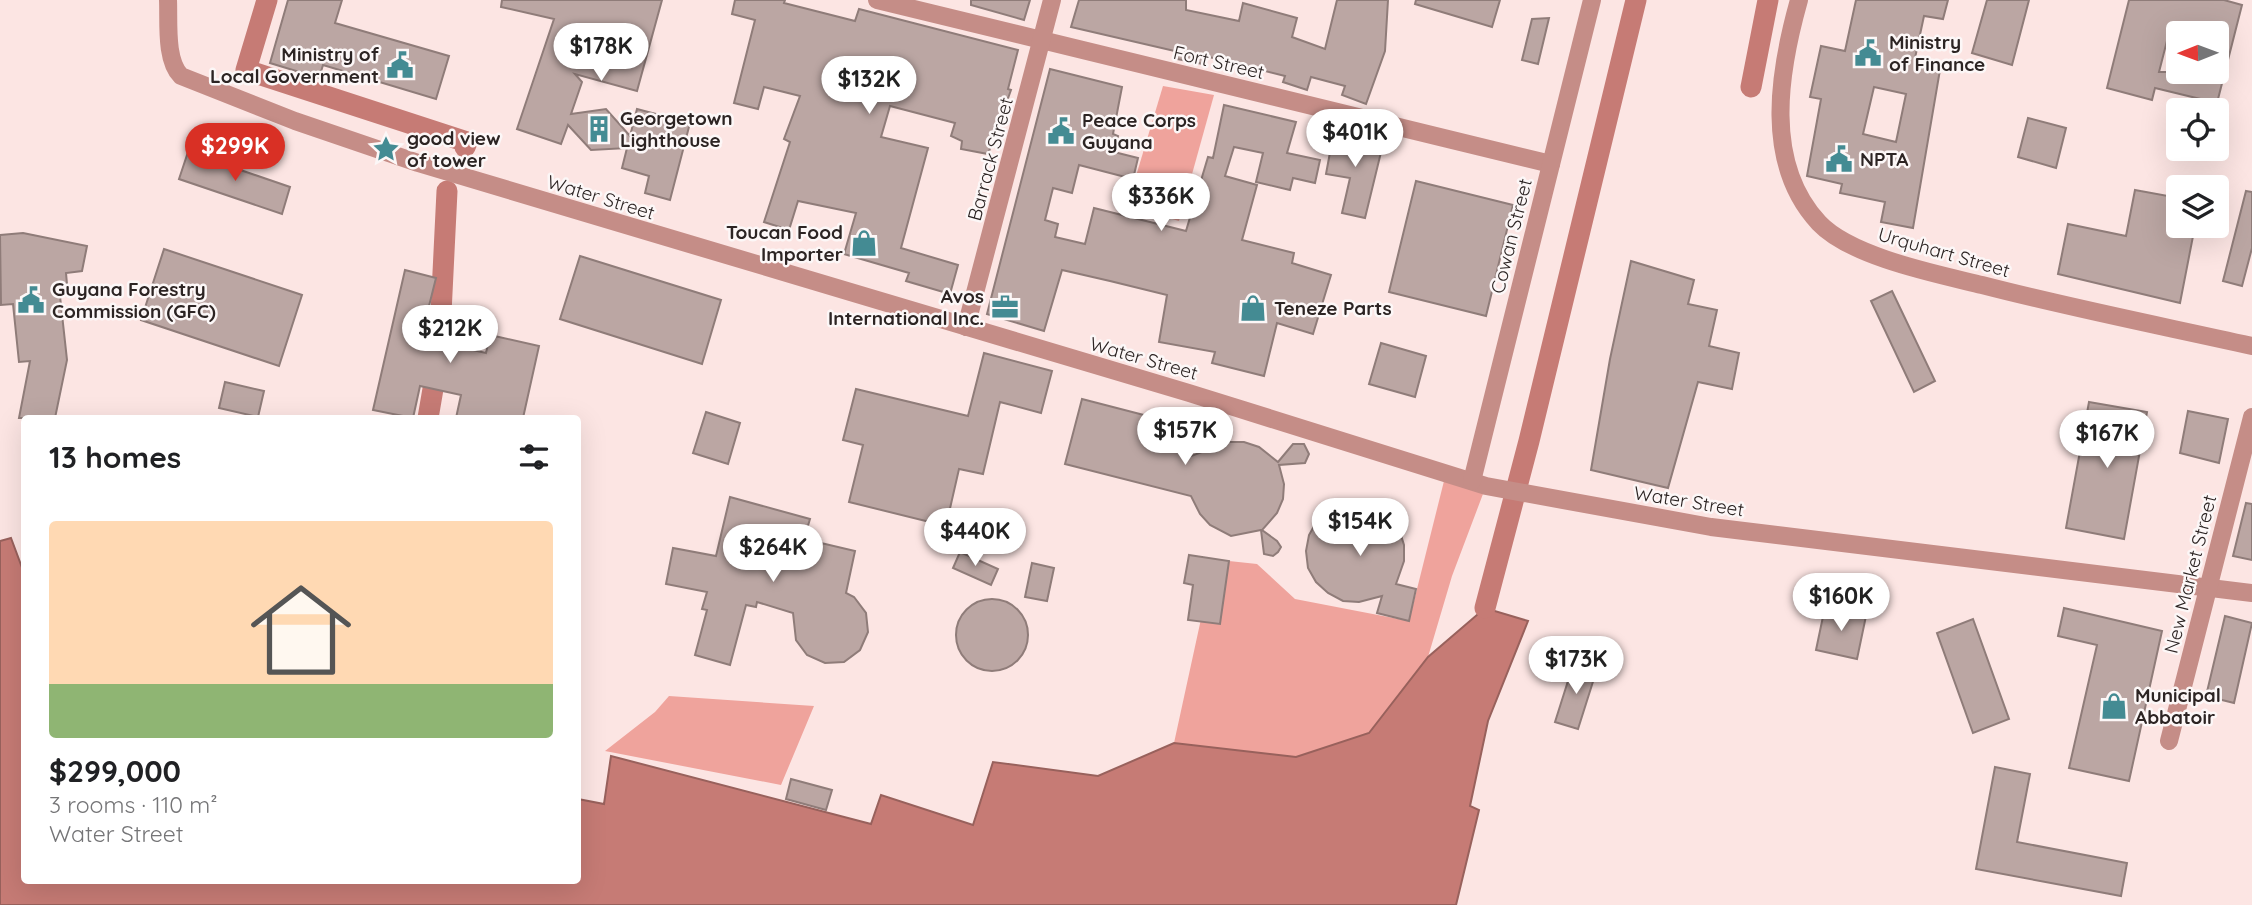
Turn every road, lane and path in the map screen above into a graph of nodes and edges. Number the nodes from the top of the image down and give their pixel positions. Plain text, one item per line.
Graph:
1 (168, 0) edge
2 (877, 0) edge
3 (1052, 0) edge
4 (1592, 0) edge
5 (1799, 0) edge
6 (1042, 41) junction
7 (1551, 164) junction
8 (966, 327) junction
9 (2252, 346) edge
10 (2252, 416) edge
11 (1479, 484) junction
12 (2208, 586) junction
13 (2252, 593) edge
14 (2169, 741) dead end

1 - 8 street, Water Street
2 - 6 street, Fort Street
3 - 6 street, Barrack Street
4 - 7 street, Cowan Street
5 - 9 street, Urquhart Street
6 - 7 street, Fort Street
6 - 8 street, Barrack Street
7 - 11 street, Cowan Street
8 - 11 street, Water Street
10 - 12 street, New Market Street
11 - 12 street, Water Street
12 - 13 street, Water Street
12 - 14 street, New Market Street

